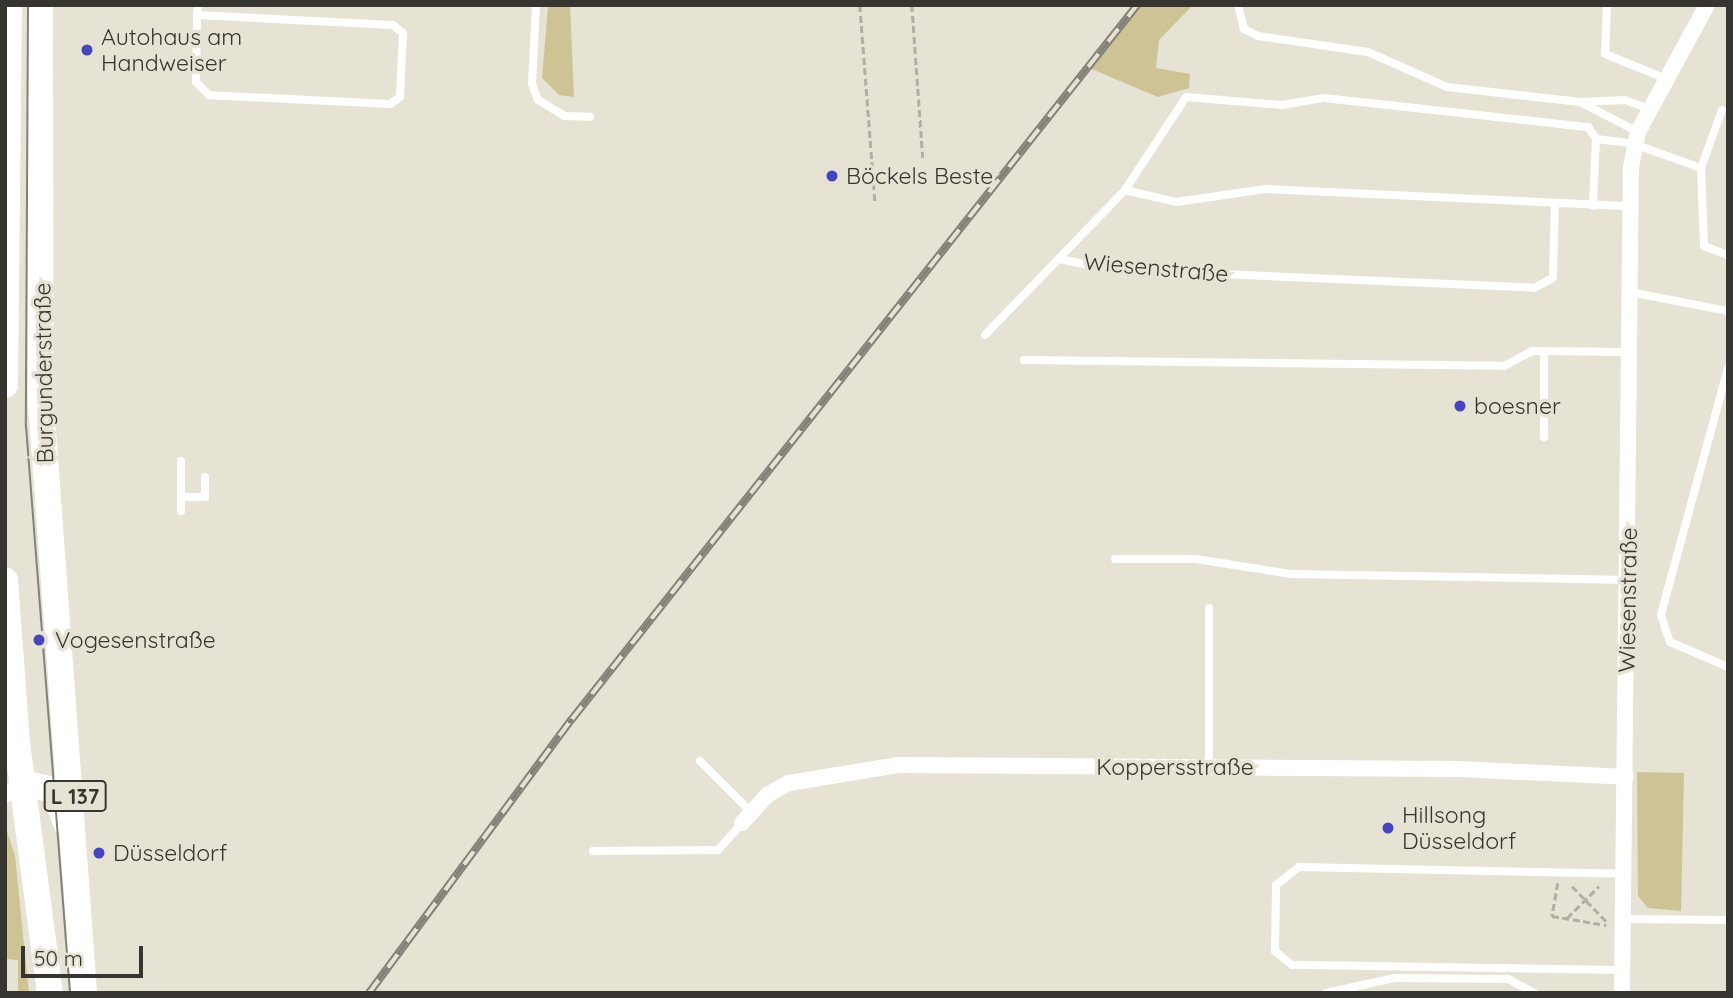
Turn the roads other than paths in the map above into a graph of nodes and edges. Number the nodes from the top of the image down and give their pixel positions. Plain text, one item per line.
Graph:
1 (9, 5) edge
2 (40, 5) edge
3 (198, 5) edge
4 (536, 5) edge
5 (1238, 5) edge
6 (1608, 5) edge
7 (1707, 5) edge
8 (197, 15) junction
9 (1667, 79) junction
10 (1580, 102) junction
11 (1650, 109) junction
12 (1722, 110) dead end
13 (590, 117) dead end
14 (1636, 138) junction
15 (1596, 139) junction
16 (1701, 168) junction
17 (1125, 190) junction
18 (1555, 204) junction
19 (1593, 205) junction
20 (1631, 206) junction
21 (1728, 255) edge
22 (1060, 259) junction
23 (8, 276) edge
24 (1630, 292) junction
25 (1728, 312) edge
26 (985, 335) dead end
27 (1544, 352) junction
28 (1630, 352) junction
29 (1024, 360) dead end
30 (1728, 368) edge
31 (5, 385) edge
32 (1544, 437) dead end
33 (181, 461) dead end
34 (205, 477) dead end
35 (181, 497) junction
36 (181, 511) dead end
37 (1115, 559) dead end
38 (5, 580) edge
39 (1628, 580) junction
40 (1209, 608) dead end
41 (7, 650) edge
42 (1728, 667) edge
43 (70, 740) junction
44 (700, 761) dead end
45 (1209, 767) junction
46 (1631, 777) junction
47 (14, 789) edge
48 (747, 817) junction
49 (593, 851) dead end
50 (78, 853) junction
51 (1617, 874) junction
52 (1728, 920) edge
53 (1619, 923) junction
54 (1622, 970) junction
55 (50, 993) edge
56 (84, 993) edge
57 (1326, 993) edge
58 (1534, 993) edge
59 (1622, 993) edge

1 - 23 main road, Burgunderstraße
2 - 43 main road, Burgunderstraße / L 137
3 - 8 lane
4 - 13 lane
5 - 10 lane
6 - 9 lane
7 - 9 street, Wiesenstraße
8 - 8 lane
9 - 11 street, Wiesenstraße
10 - 11 lane
10 - 14 lane
11 - 14 street, Wiesenstraße
12 - 16 lane
14 - 15 lane, Wiesenstraße
14 - 16 lane
14 - 20 street, Wiesenstraße
15 - 17 lane, Wiesenstraße
15 - 19 lane
16 - 21 lane
17 - 18 lane
17 - 22 lane, Wiesenstraße
18 - 19 lane
18 - 22 lane, Wiesenstraße
19 - 20 lane
20 - 24 street, Wiesenstraße
22 - 26 lane, Wiesenstraße
23 - 31 main road, Burgunderstraße
24 - 25 lane
24 - 28 street, Wiesenstraße
27 - 28 lane
27 - 29 lane
27 - 32 lane
28 - 39 street, Wiesenstraße
30 - 42 lane
33 - 35 lane
34 - 35 lane
35 - 36 lane
37 - 39 lane
38 - 41 main road, L 137
39 - 46 street, Wiesenstraße
40 - 45 lane
41 - 47 main road, L 137
43 - 47 main road
43 - 50 main road, L 137
44 - 48 lane
45 - 46 street, Koppersstraße
45 - 48 street, Koppersstraße
46 - 51 street, Wiesenstraße
47 - 50 main road
47 - 55 main road, L 137
48 - 49 lane
50 - 56 main road, L 137
51 - 53 street, Wiesenstraße
51 - 54 lane
52 - 53 lane
53 - 54 street, Wiesenstraße
54 - 59 street, Wiesenstraße
57 - 58 lane

